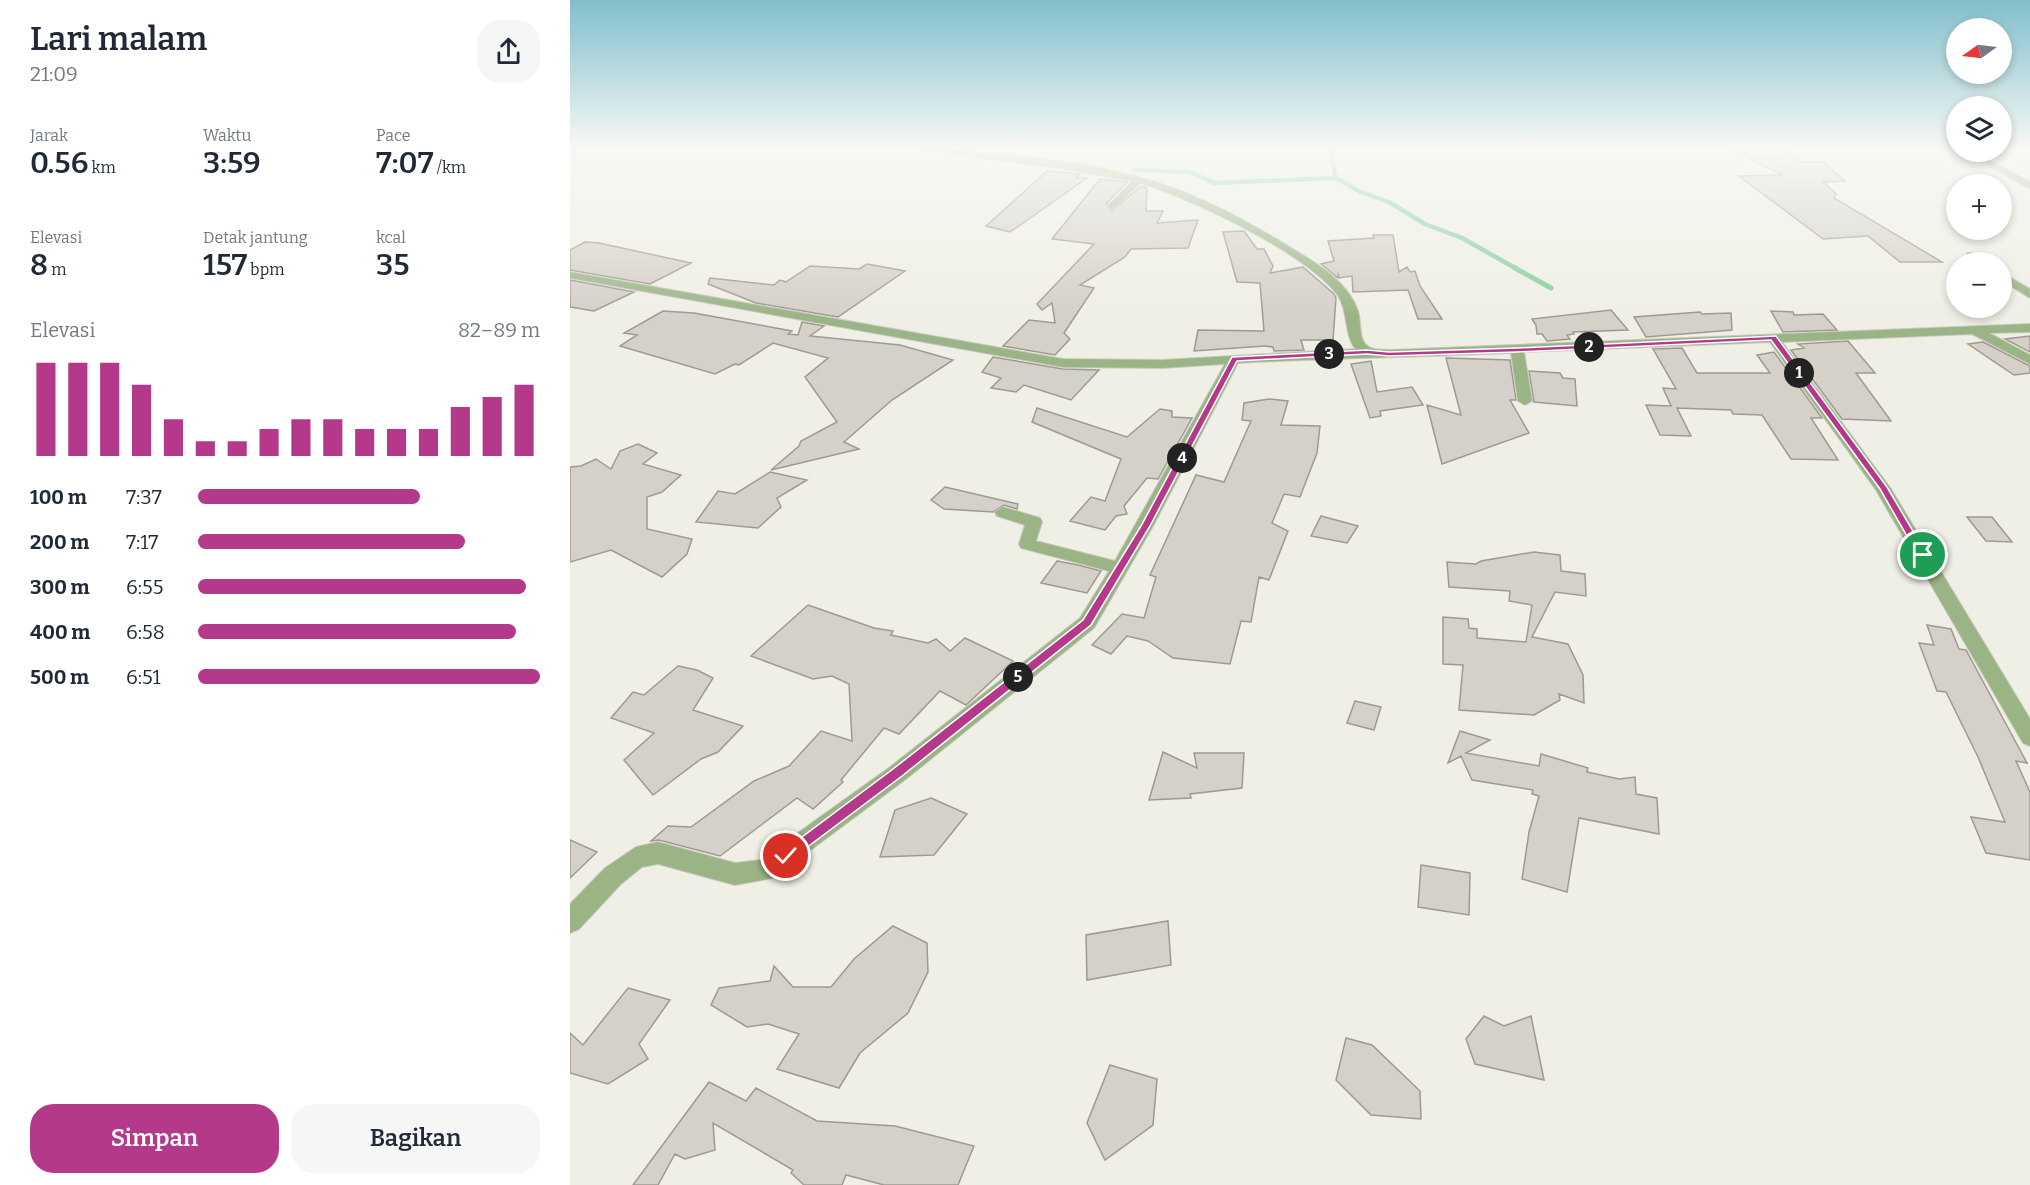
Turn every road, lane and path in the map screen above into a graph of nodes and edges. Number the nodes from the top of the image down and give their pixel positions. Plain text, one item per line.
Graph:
1 (1198, 204) edge
2 (570, 275) edge
3 (2012, 282) edge
4 (2030, 294) edge
5 (2030, 328) edge
6 (1976, 332) junction
7 (1773, 338) junction
8 (1517, 350) junction
9 (1367, 352) junction
10 (1234, 359) junction
11 (2030, 360) edge
12 (1525, 400) dead end
13 (1003, 512) dead end
14 (1120, 568) junction
15 (2030, 737) edge
16 (570, 921) edge

1 - 9 street
2 - 10 street
3 - 4 street
5 - 6 street
6 - 7 street
6 - 11 street
7 - 8 street
7 - 15 street
8 - 9 street
8 - 12 street
9 - 10 street
10 - 14 street
13 - 14 street
14 - 16 street

